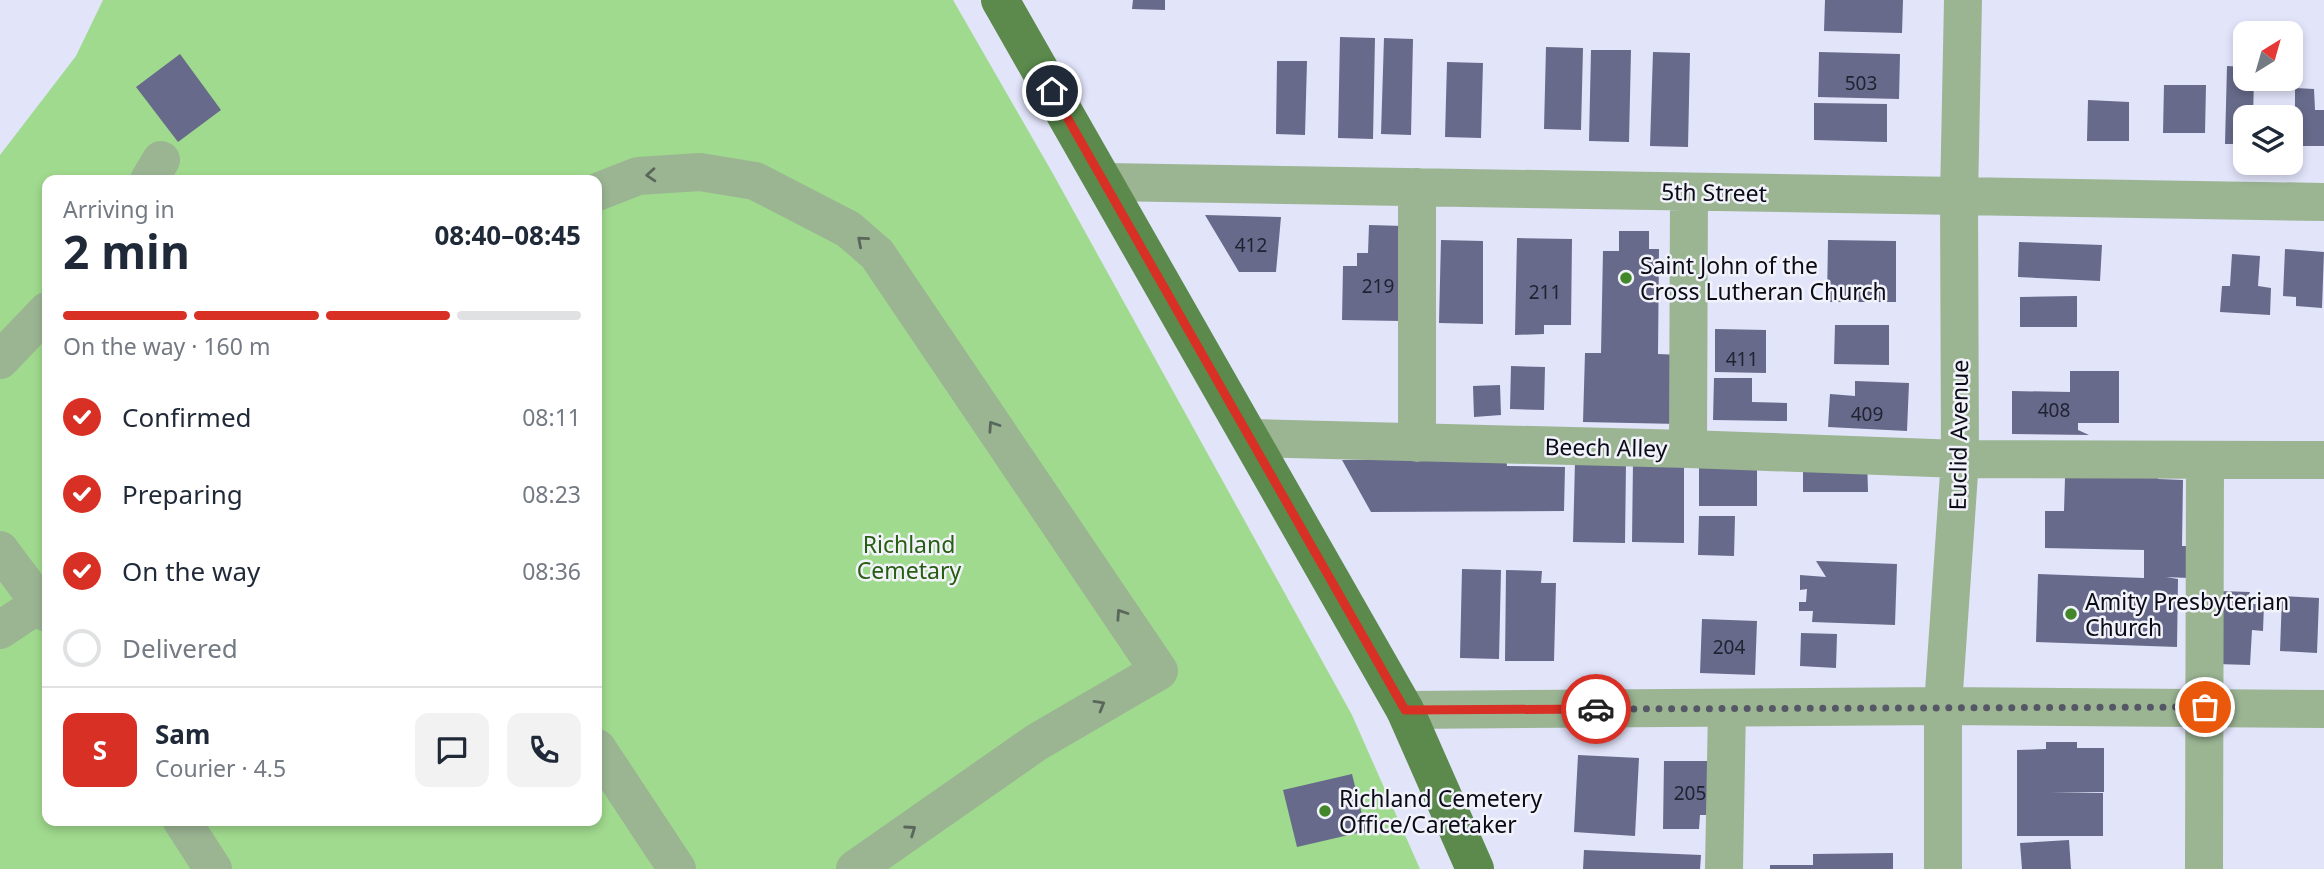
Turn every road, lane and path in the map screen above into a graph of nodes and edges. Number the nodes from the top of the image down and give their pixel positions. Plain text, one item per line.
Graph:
1 (1000, 0) edge
2 (1963, 0) edge
3 (1105, 182) junction
4 (1417, 187) junction
5 (602, 190) edge
6 (1689, 192) junction
7 (1959, 198) junction
8 (2324, 202) edge
9 (42, 316) edge
10 (0, 360) edge
11 (1252, 438) junction
12 (1417, 443) junction
13 (1688, 449) junction
14 (1960, 459) junction
15 (2204, 460) junction
16 (2324, 460) edge
17 (0, 550) edge
18 (42, 601) edge
19 (42, 607) edge
20 (0, 630) edge
21 (1943, 706) junction
22 (2205, 707) junction
23 (1727, 708) junction
24 (2324, 709) edge
25 (1405, 710) junction
26 (602, 756) edge
27 (185, 826) edge
28 (213, 869) edge
29 (677, 869) edge
30 (855, 869) edge
31 (1475, 869) edge
32 (1724, 869) edge
33 (1943, 869) edge
34 (2204, 869) edge

1 - 3 main road
2 - 7 street, Euclid Avenue
3 - 4 street, 5th Street
3 - 11 main road
4 - 6 street, 5th Street
4 - 12 street
30 -> 5 street
6 - 7 street, 5th Street
6 - 13 street
7 - 8 street, 5th Street
7 - 14 street, Euclid Avenue
9 - 10 street
11 - 12 street, Beech Alley
11 - 25 main road
12 - 13 street, Beech Alley
13 - 14 street, Beech Alley
14 - 15 street, Beech Alley
14 - 21 street, Euclid Avenue
15 - 16 street, Beech Alley
15 - 22 street
17 - 18 street
19 - 20 street
21 - 22 street
21 - 23 street
21 - 33 street, Euclid Avenue
22 - 24 street
22 - 34 street
23 - 25 street
23 - 32 street
25 - 31 main road
26 - 29 street
27 - 28 street

